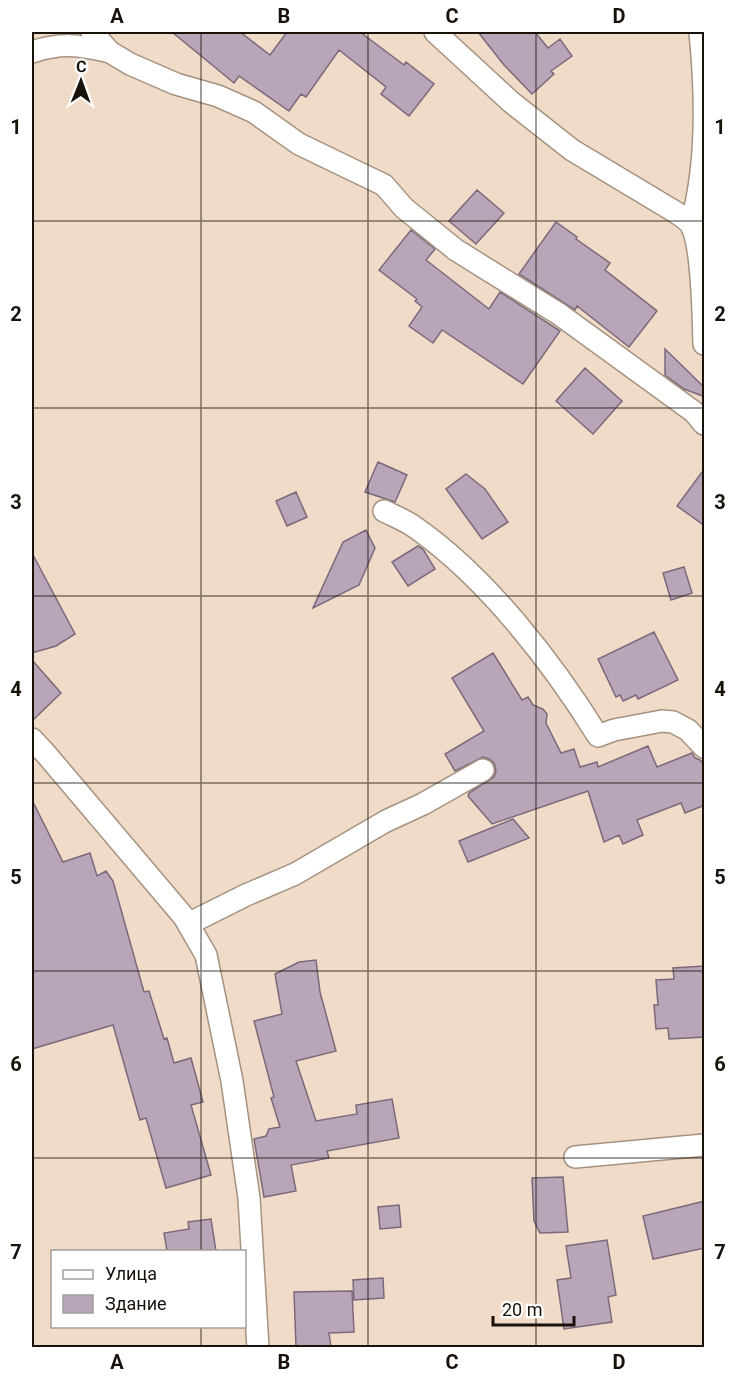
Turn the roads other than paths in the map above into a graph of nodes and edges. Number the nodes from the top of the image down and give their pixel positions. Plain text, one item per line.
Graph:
1 (92, 32) edge
2 (435, 32) edge
3 (700, 32) edge
4 (110, 51) junction
5 (32, 52) edge
6 (691, 224) junction
7 (705, 344) edge
8 (705, 424) edge
9 (384, 511) dead end
10 (32, 739) edge
11 (705, 747) edge
12 (483, 770) dead end
13 (188, 924) junction
14 (705, 1145) edge
15 (575, 1157) dead end
16 (258, 1347) edge

1 - 4 street
2 - 6 street
3 - 6 street
4 - 5 street
4 - 8 street
6 - 7 street
9 - 11 street
10 - 13 street
12 - 13 street
13 - 16 street
14 - 15 street

